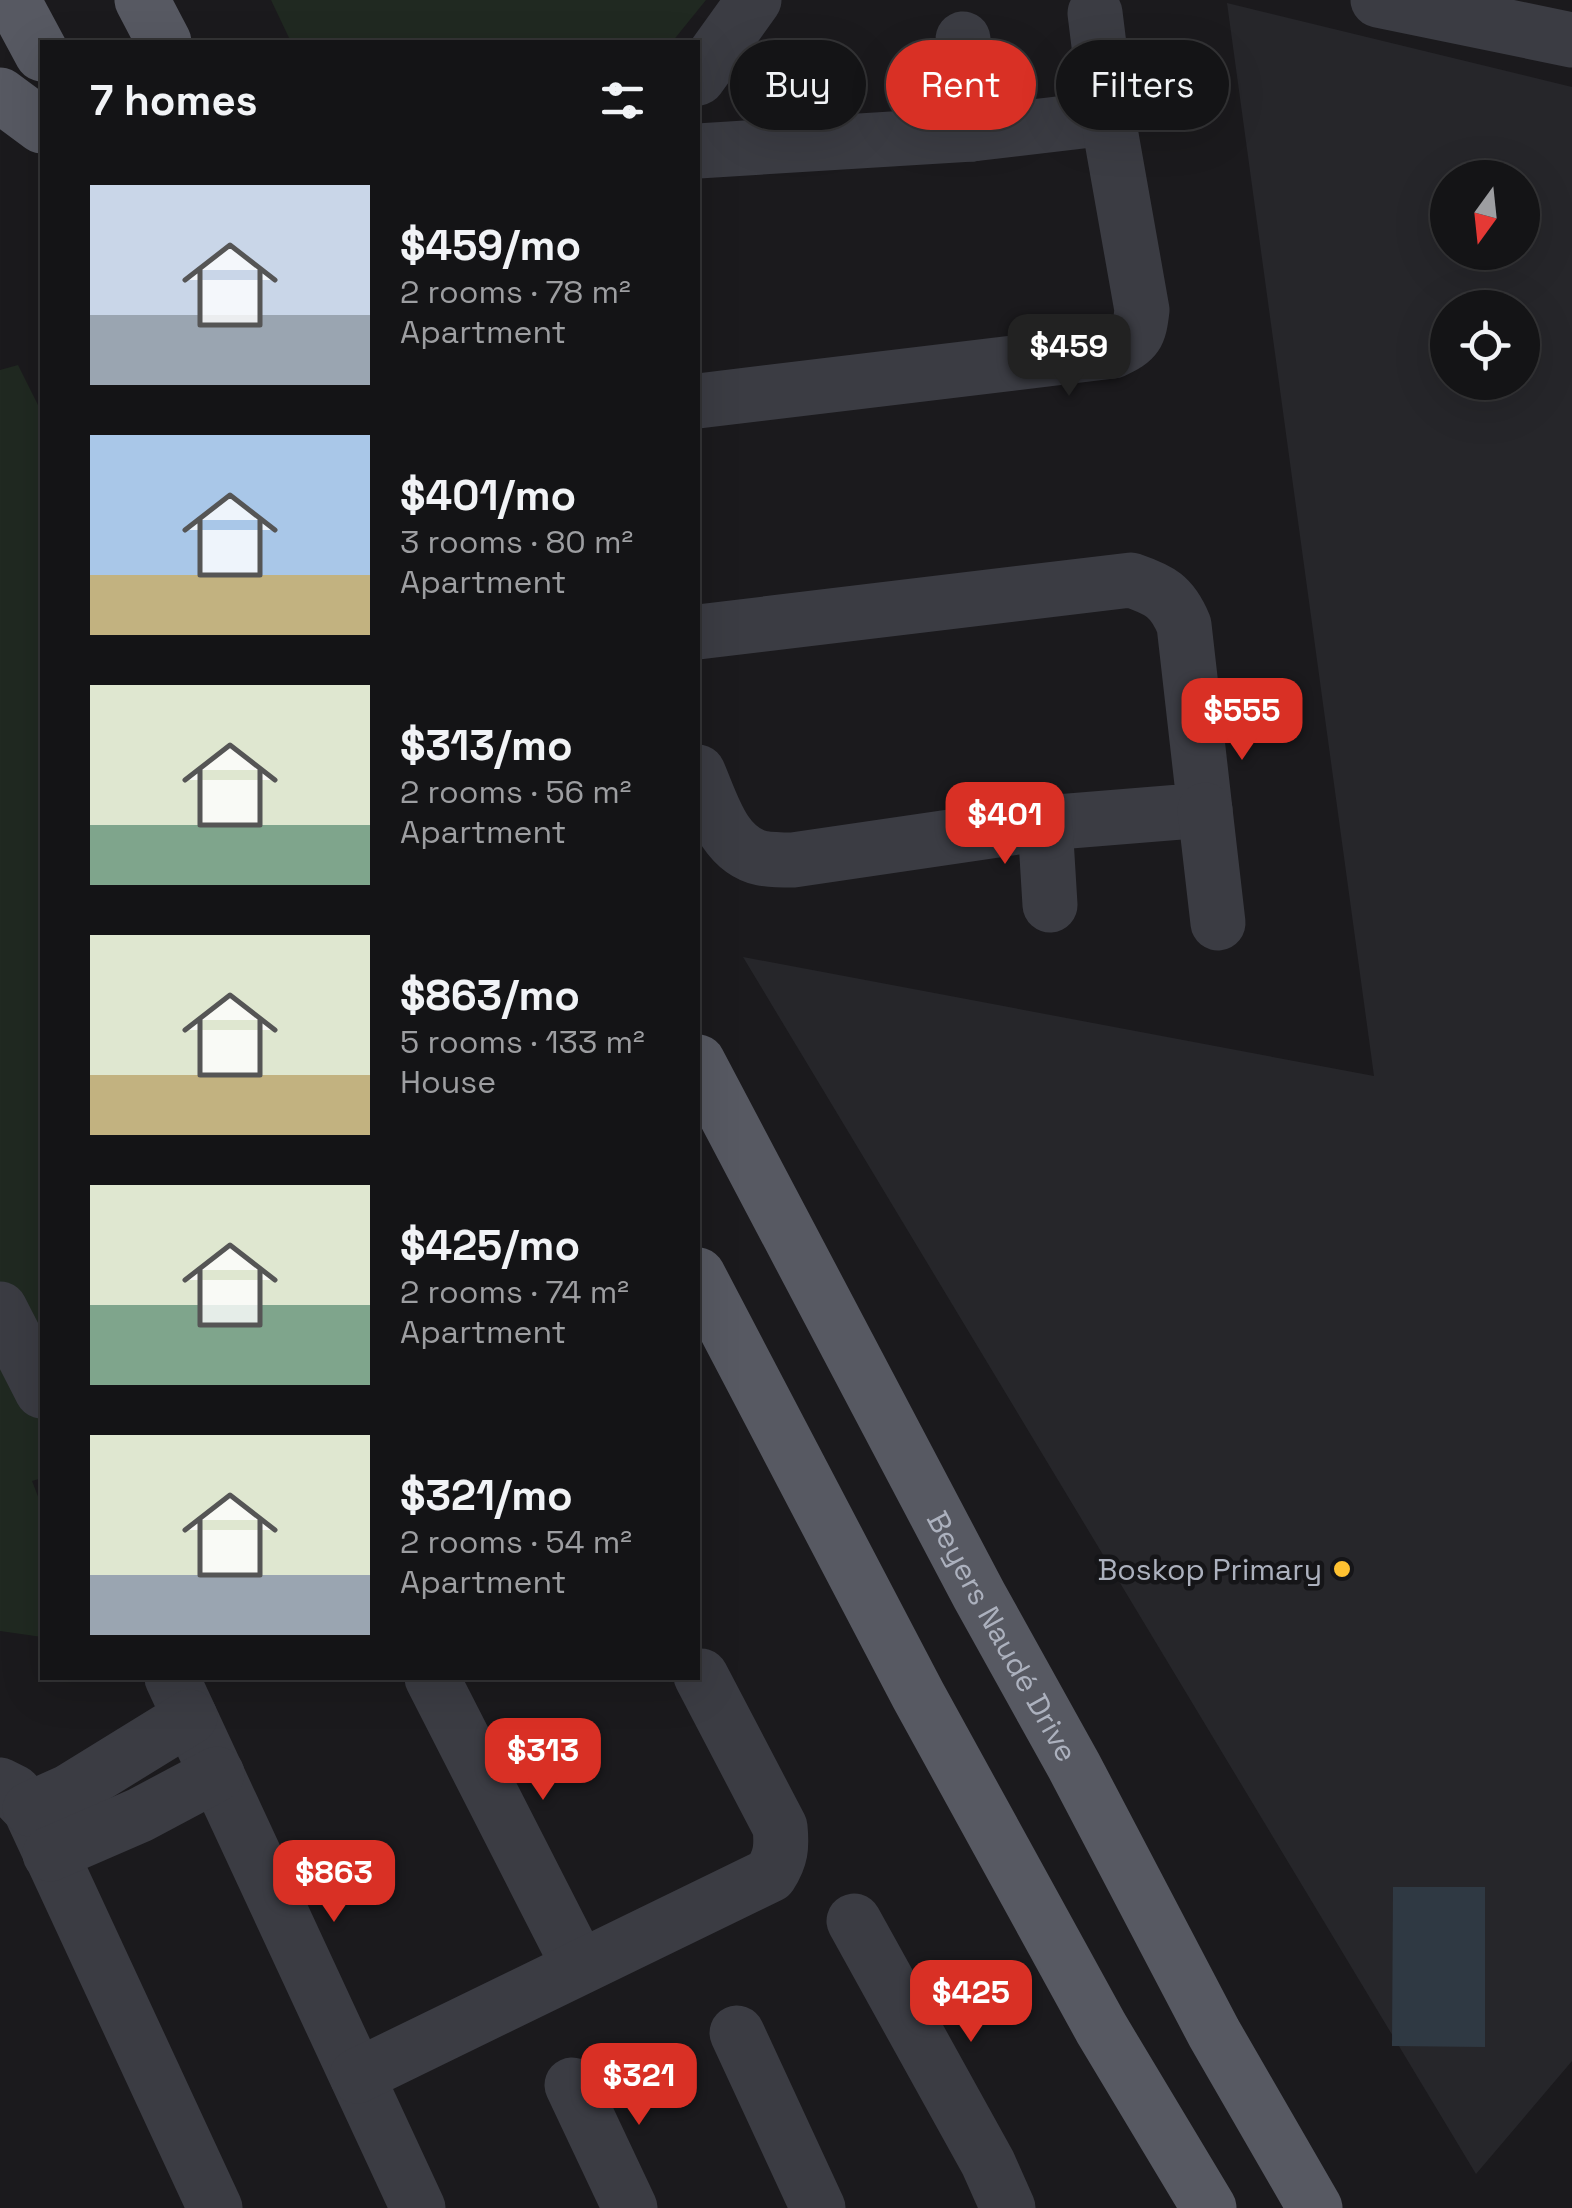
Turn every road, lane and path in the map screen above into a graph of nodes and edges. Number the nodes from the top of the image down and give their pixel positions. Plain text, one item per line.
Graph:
1 (13, 0) edge
2 (754, 0) edge
3 (1378, 0) edge
4 (1095, 13) dead end
5 (962, 39) dead end
6 (1098, 40) edge
7 (1572, 40) edge
8 (40, 50) edge
9 (700, 75) edge
10 (0, 94) edge
11 (40, 124) edge
12 (1056, 124) edge
13 (1110, 130) edge
14 (972, 134) junction
15 (700, 151) edge
16 (700, 400) edge
17 (700, 632) edge
18 (700, 776) edge
19 (1205, 810) junction
20 (1045, 823) junction
21 (1050, 906) dead end
22 (1218, 923) dead end
23 (700, 1066) edge
24 (700, 1279) edge
25 (0, 1309) edge
26 (40, 1388) edge
27 (701, 1676) dead end
28 (433, 1680) edge
29 (181, 1697) edge
30 (217, 1774) junction
31 (27, 1816) edge
32 (854, 1921) dead end
33 (580, 1966) junction
34 (737, 2033) dead end
35 (358, 2076) junction
36 (572, 2085) dead end
37 (1316, 2200) edge
38 (214, 2208) edge
39 (418, 2208) edge
40 (630, 2208) edge
41 (818, 2208) edge
42 (1008, 2208) edge
43 (1210, 2208) edge

1 - 8 main road
2 - 9 street
3 - 7 street
4 - 6 street
5 - 14 street
10 - 11 main road
12 - 14 street
13 - 16 street
14 - 15 street
17 - 19 street
18 - 20 street
19 - 20 street
19 - 22 street
20 - 21 street
23 - 37 main road, Beyers Naudé Drive
24 - 43 main road
25 - 26 street
27 - 33 street
28 - 33 street
29 - 30 street
29 - 31 street
30 - 31 street
30 - 35 street
31 - 38 street
32 - 42 street
33 - 35 street
34 - 41 street
35 - 39 street
36 - 40 street

